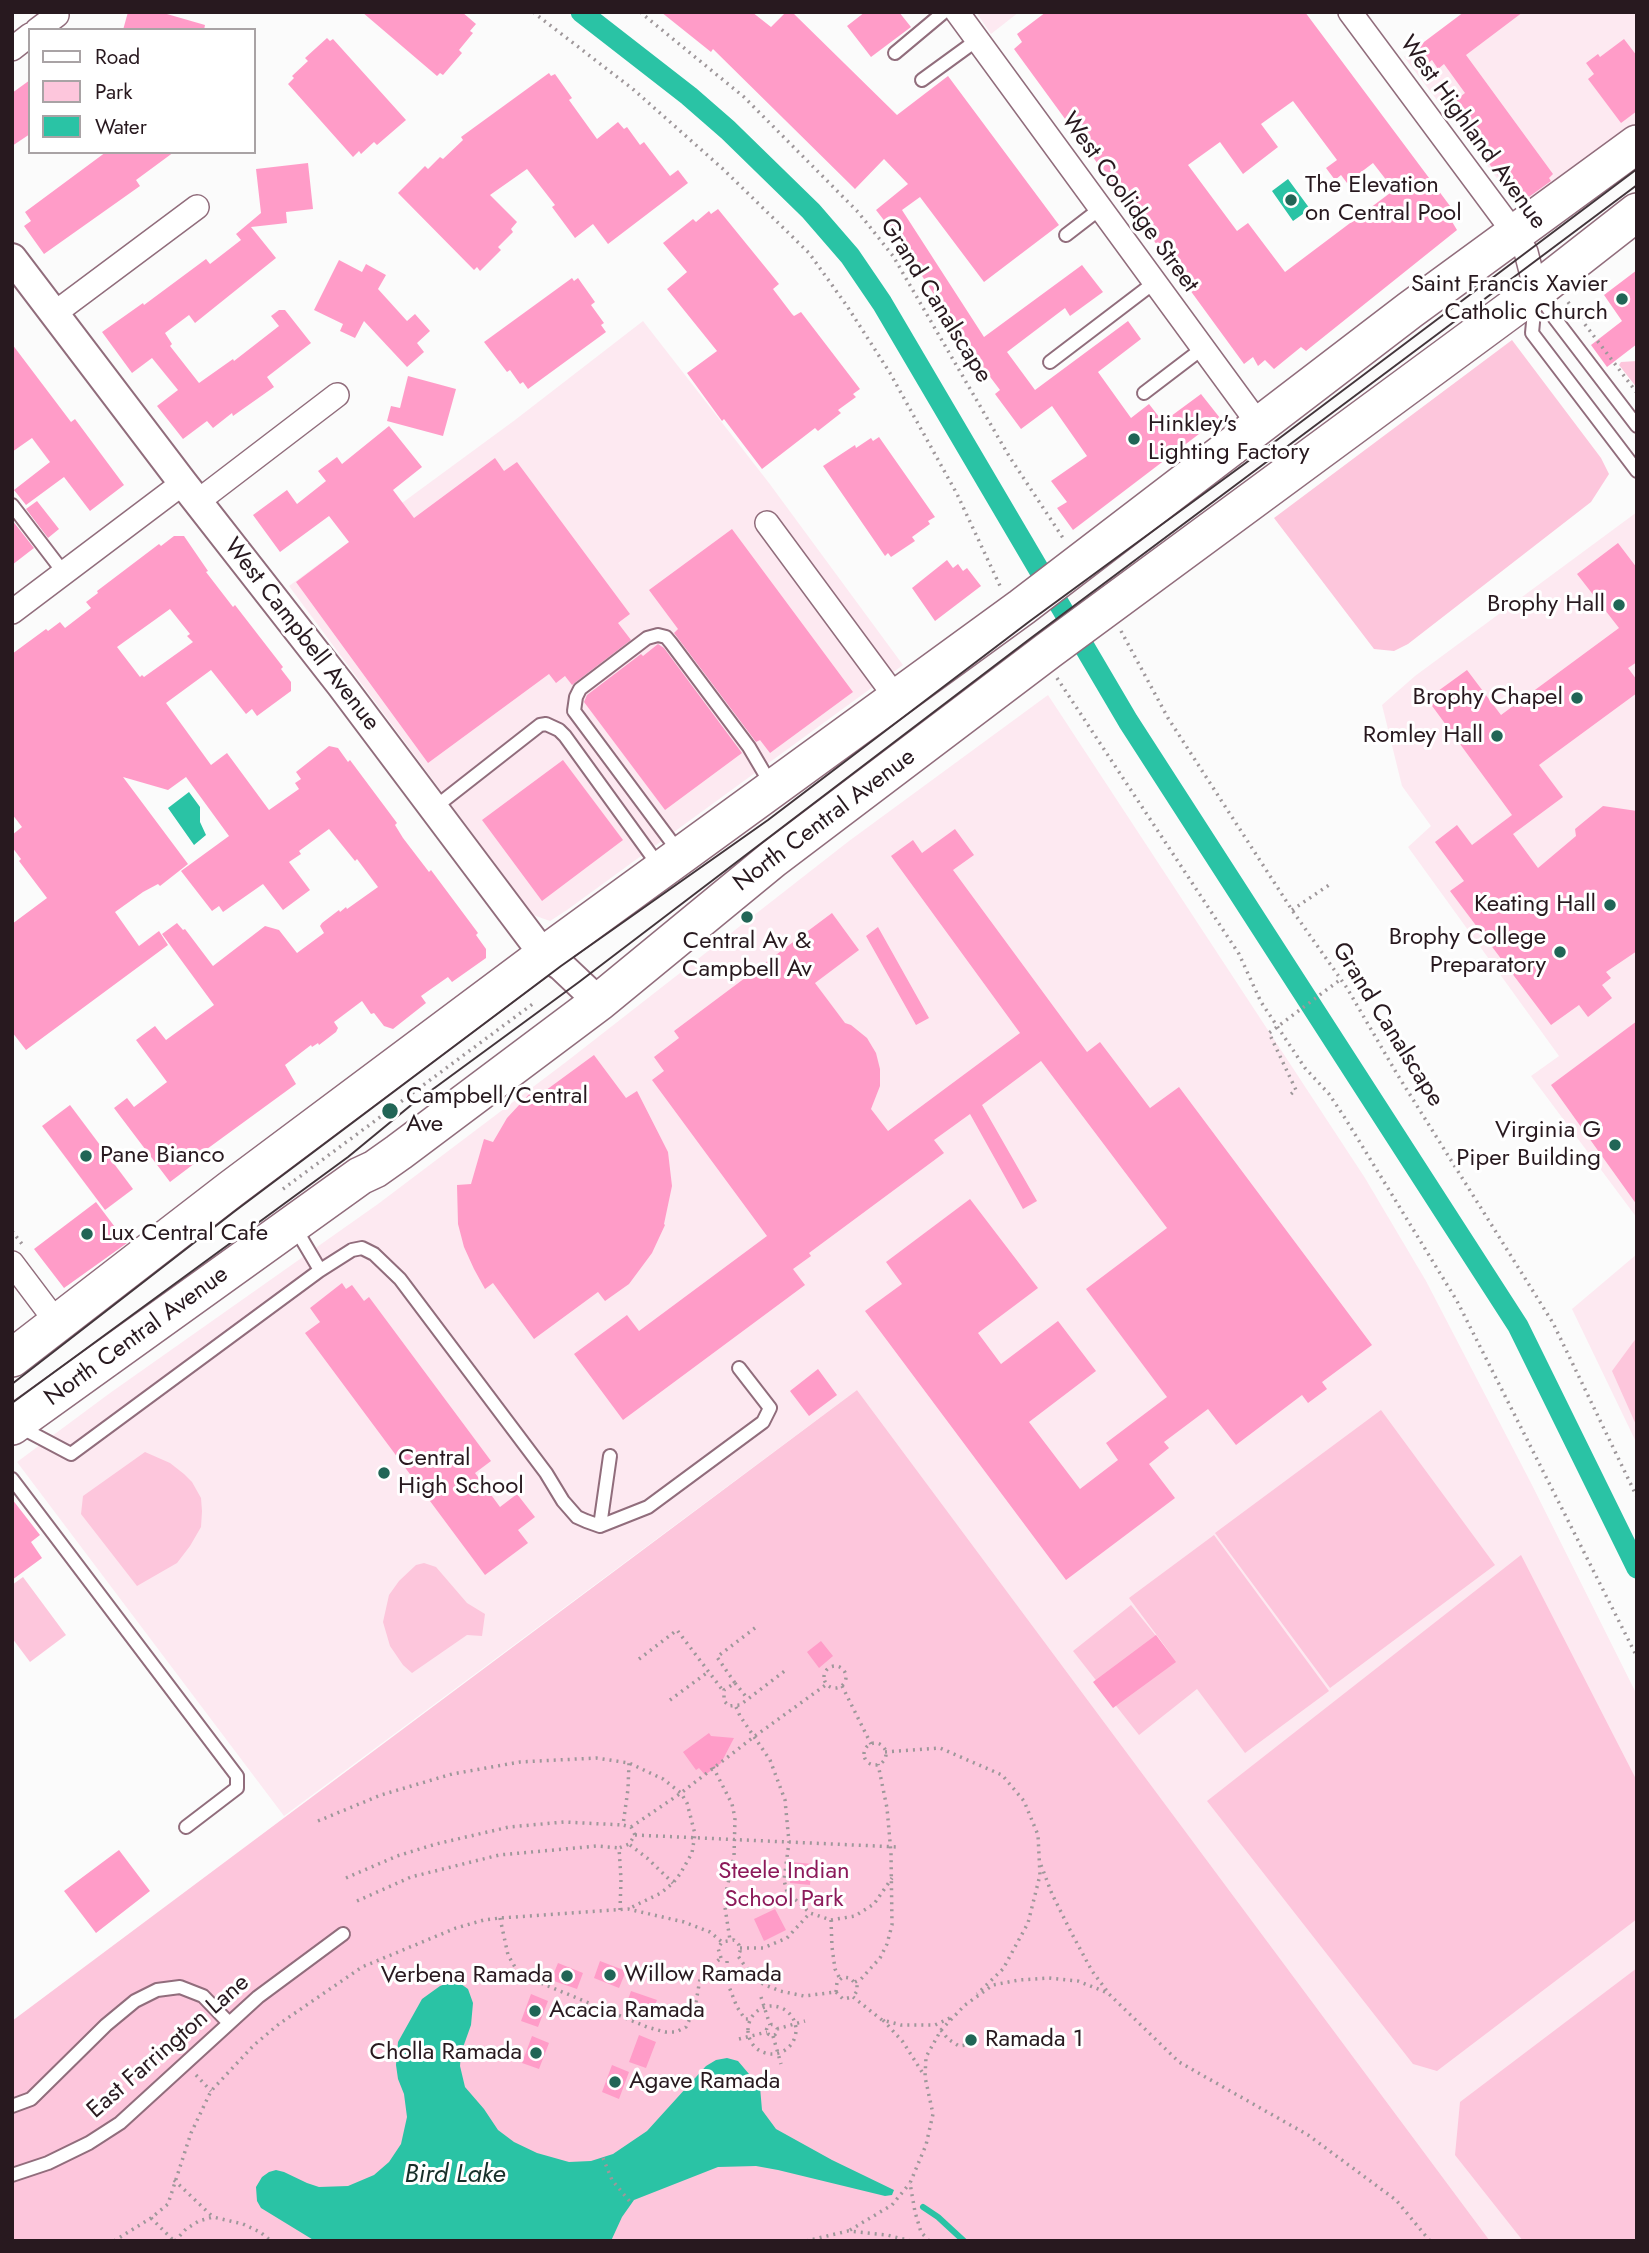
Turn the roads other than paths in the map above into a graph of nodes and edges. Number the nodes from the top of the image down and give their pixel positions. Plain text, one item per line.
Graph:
1 (944, 12) edge
2 (957, 12) edge
3 (1350, 12) edge
4 (57, 15) dead end
5 (40, 28) edge
6 (28, 37) edge
7 (977, 40) junction
8 (12, 49) edge
9 (895, 53) dead end
10 (922, 80) dead end
11 (1637, 144) edge
12 (197, 207) dead end
13 (1101, 208) junction
14 (1637, 212) edge
15 (1515, 234) junction
16 (1066, 235) dead end
17 (12, 258) edge
18 (1155, 282) junction
19 (1552, 296) junction
20 (55, 313) junction
21 (1203, 348) junction
22 (1050, 362) dead end
23 (1143, 393) dead end
24 (337, 395) dead end
25 (1260, 426) junction
26 (1637, 426) edge
27 (1637, 471) edge
28 (190, 492) junction
29 (12, 505) edge
30 (766, 523) dead end
31 (64, 573) junction
32 (12, 612) edge
33 (897, 699) junction
34 (774, 789) junction
35 (433, 809) junction
36 (671, 862) junction
37 (544, 955) junction
38 (599, 1002) junction
39 (293, 1224) junction
40 (12, 1264) edge
41 (320, 1270) junction
42 (58, 1324) junction
43 (12, 1358) edge
44 (739, 1368) dead end
45 (13, 1426) edge
46 (610, 1456) dead end
47 (12, 1479) edge
48 (600, 1525) junction
49 (186, 1827) dead end
50 (344, 1934) dead end
51 (229, 2023) junction
52 (12, 2106) edge
53 (12, 2175) edge

1 - 9 lane
2 - 7 street, West Coolidge Street
3 - 15 street, West Highland Avenue
4 - 5 street
6 - 8 street
7 - 10 lane
7 - 13 street, West Coolidge Street
11 - 15 main road
12 - 20 street
13 - 16 lane
13 - 18 street, West Coolidge Street
14 - 19 main road, North Central Avenue
15 - 19 street, West Highland Avenue
15 - 25 main road
17 - 20 street, West Campbell Avenue
18 - 21 street, West Coolidge Street
18 - 22 lane
19 - 26 lane
19 - 27 lane
19 - 38 main road, North Central Avenue
20 - 28 street, West Campbell Avenue
21 - 23 lane
21 - 25 street, West Coolidge Street
24 - 28 street
25 - 33 main road
28 - 31 street
28 - 35 street, West Campbell Avenue
29 - 31 lane
30 - 33 street
31 - 32 street
33 - 34 main road
34 - 36 main road
34 - 36 lane
35 - 36 lane
35 - 37 street, West Campbell Avenue
36 - 37 main road
37 - 38 street, West Campbell Avenue
37 - 42 main road
38 - 39 main road, North Central Avenue
39 - 41 lane
39 - 45 main road, North Central Avenue
40 - 42 street
41 - 45 lane
41 - 48 lane
42 - 43 main road
44 - 48 lane
46 - 48 lane
47 - 49 lane
50 - 51 lane, East Farrington Lane
51 - 52 lane
51 - 53 lane, East Farrington Lane

